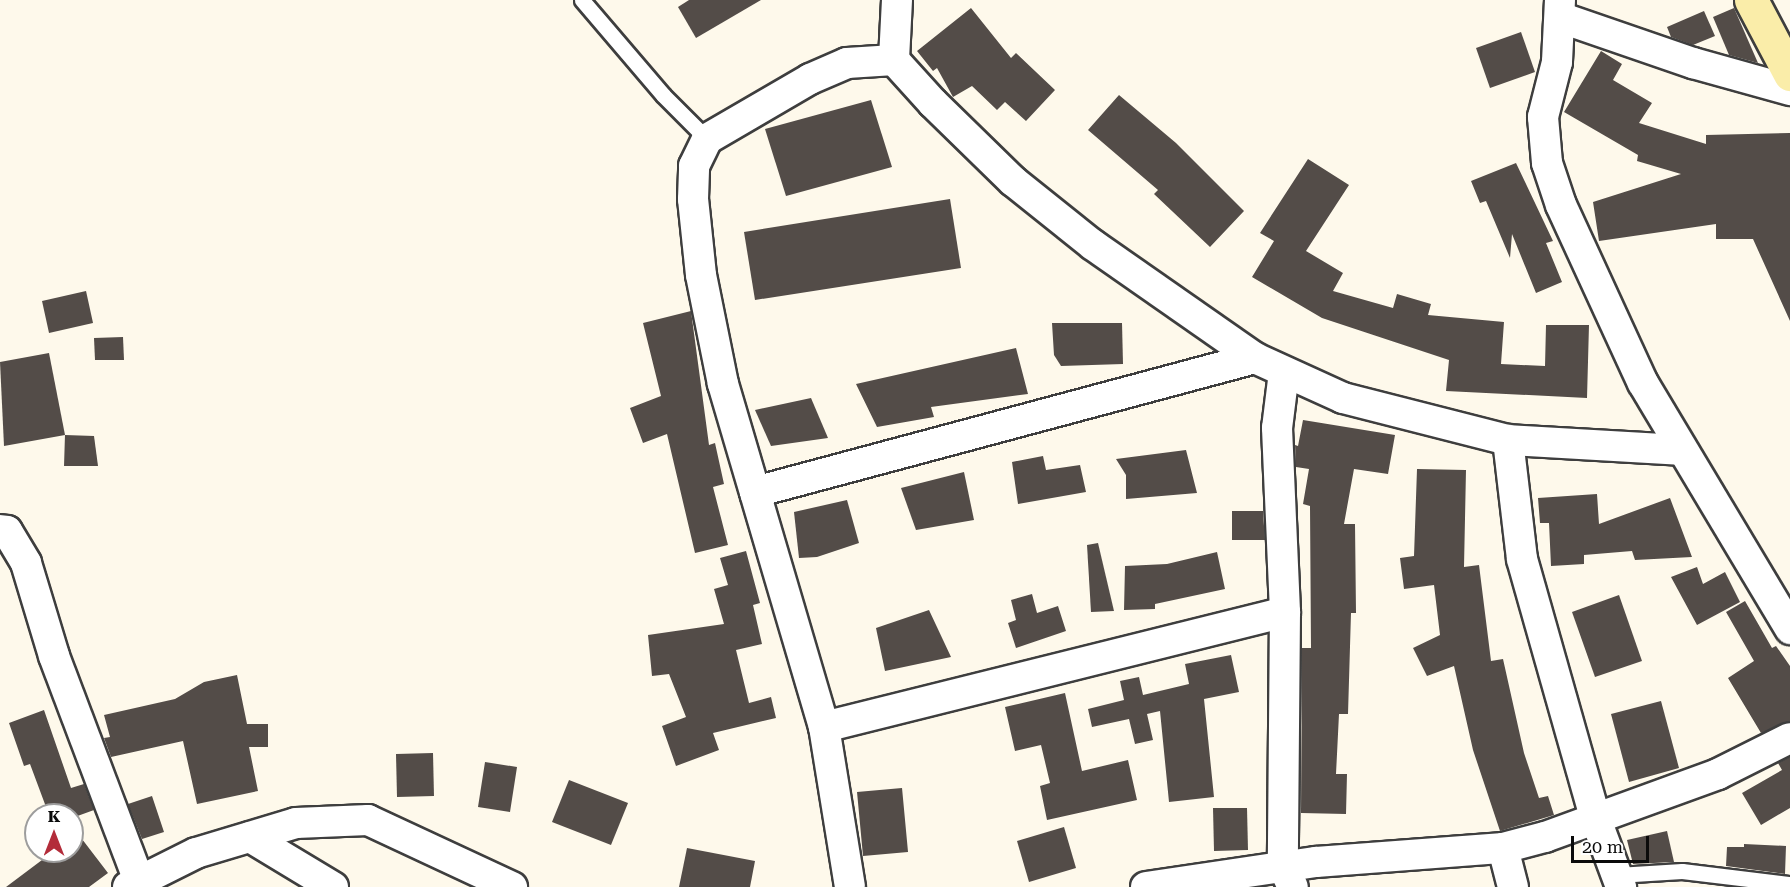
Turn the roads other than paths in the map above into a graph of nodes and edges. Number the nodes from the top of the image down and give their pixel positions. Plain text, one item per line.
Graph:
1 (582, 0) edge
2 (897, 0) edge
3 (1751, 0) edge
4 (1561, 9) edge
5 (894, 60) junction
6 (1790, 74) edge
7 (1790, 90) edge
8 (707, 139) junction
9 (1255, 358) junction
10 (1284, 372) junction
11 (1508, 440) junction
12 (1682, 450) junction
13 (755, 492) junction
14 (0, 530) edge
15 (1285, 612) junction
16 (1790, 629) edge
17 (824, 727) junction
18 (1790, 738) edge
19 (1595, 817) junction
20 (250, 837) junction
21 (1503, 848) junction
22 (1288, 876) edge
23 (1619, 881) edge
24 (134, 884) edge
25 (1790, 884) edge
26 (333, 887) edge
27 (512, 887) edge
28 (850, 887) edge
29 (1146, 887) edge
30 (1513, 887) edge

1 - 8 lane
2 - 5 street
3 - 6 main road
4 - 7 street
4 - 12 street
5 - 8 street
5 - 9 street
8 - 13 street
9 - 10 street
9 - 13 street
10 - 11 street
10 - 15 street
11 - 12 street
11 - 19 street
12 - 16 street
13 - 17 street
14 - 24 street
15 - 17 street
15 - 22 street
17 - 28 street
18 - 19 street
19 - 21 street
19 - 23 street
20 - 24 street
20 - 26 street
20 - 27 street
21 - 22 street
21 - 30 street
22 - 29 street
23 - 25 lane

